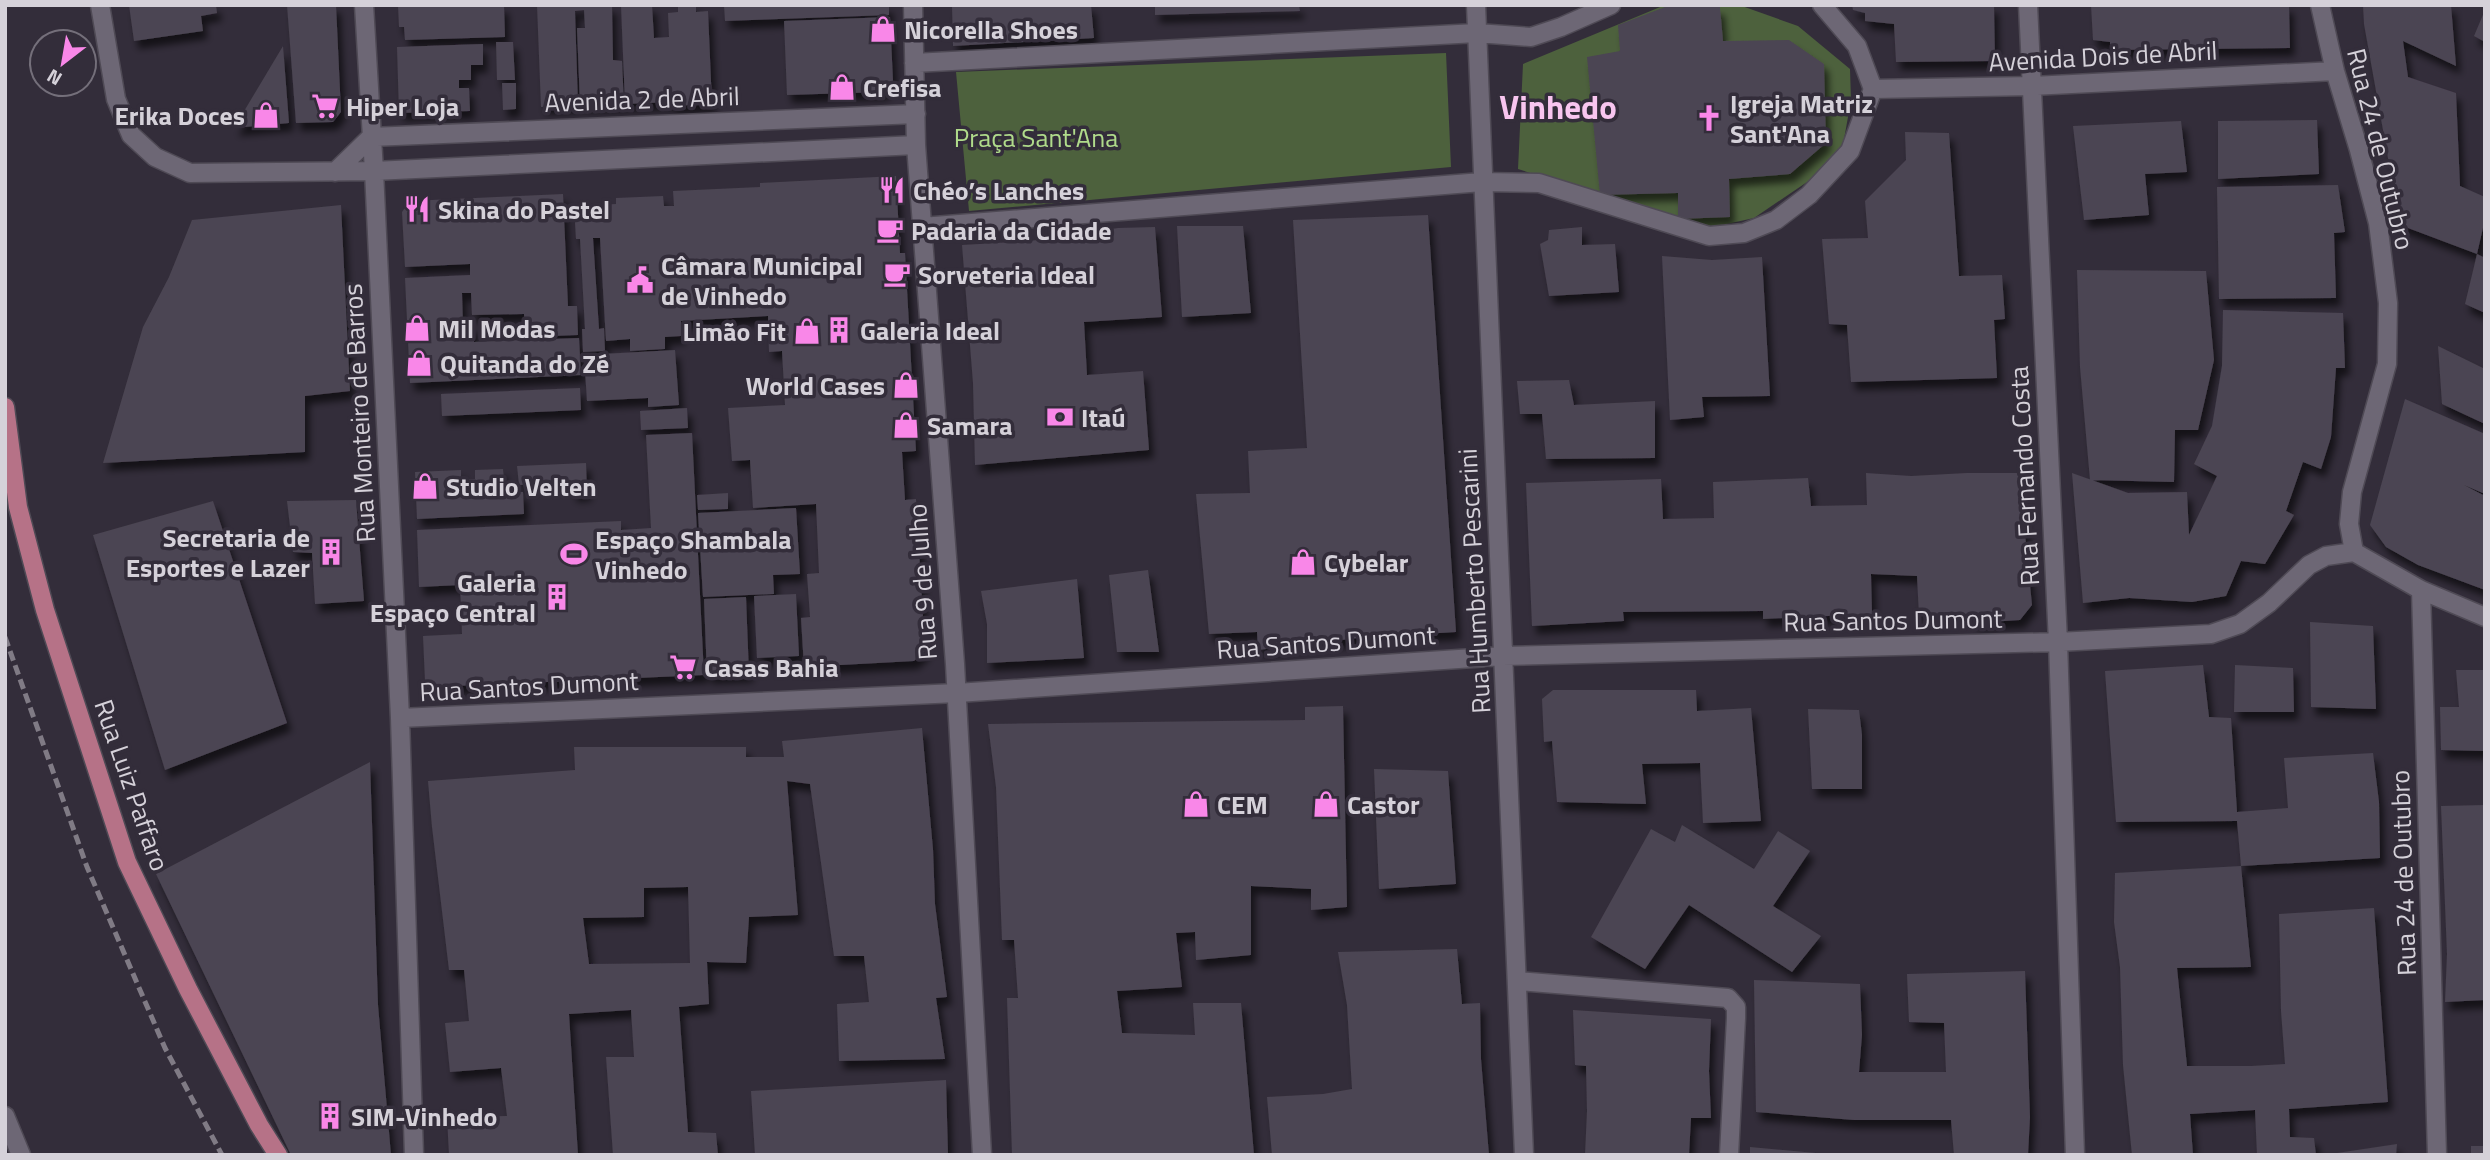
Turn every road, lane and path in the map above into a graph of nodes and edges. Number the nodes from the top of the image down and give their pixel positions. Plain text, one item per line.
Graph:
1 (100, 5) edge
2 (364, 5) edge
3 (913, 5) edge
4 (1476, 5) edge
5 (1611, 5) edge
6 (1822, 5) edge
7 (2028, 5) edge
8 (2320, 5) edge
9 (1477, 33) junction
10 (914, 63) junction
11 (2335, 71) junction
12 (2031, 86) junction
13 (1873, 89) junction
14 (916, 114) junction
15 (371, 137) junction
16 (916, 145) junction
17 (374, 171) junction
18 (335, 172) junction
19 (1482, 182) junction
20 (922, 227) junction
21 (5, 407) edge
22 (2354, 552) junction
23 (2421, 590) junction
24 (2485, 617) edge
25 (2058, 642) junction
26 (1503, 656) junction
27 (957, 693) junction
28 (400, 718) junction
29 (1518, 981) junction
30 (5, 1116) edge
31 (21, 1155) edge
32 (278, 1155) edge
33 (414, 1155) edge
34 (982, 1155) edge
35 (1524, 1155) edge
36 (1730, 1155) edge
37 (2075, 1155) edge
38 (2437, 1155) edge

1 - 18 street
2 - 15 street, Rua Monteiro de Barros
3 - 10 street, Rua 9 de Julho
4 - 9 street, Rua Humberto Pescarini
5 - 9 street
6 - 13 street
7 - 12 street, Rua Fernando Costa
8 - 11 street, Rua 24 de Outubro
9 - 10 street
9 - 19 street, Rua Humberto Pescarini
10 - 14 street, Rua 9 de Julho
11 - 12 street, Avenida Dois de Abril
11 - 22 street, Rua 24 de Outubro
12 - 13 street, Avenida Dois de Abril
12 - 25 street, Rua Fernando Costa
13 - 19 street
14 - 15 street, Avenida 2 de Abril
14 - 16 street, Rua 9 de Julho
15 - 17 street, Rua Monteiro de Barros
15 - 18 street
16 - 17 street
16 - 20 street, Rua 9 de Julho
17 - 18 street
17 - 28 street, Rua Monteiro de Barros
19 - 20 street
19 - 26 street, Rua Humberto Pescarini
20 - 27 street, Rua 9 de Julho
21 - 32 main road, Rua Luiz Paffaro
22 - 23 street
22 - 25 street, Rua Santos Dumont
23 - 24 street
23 - 38 street, Rua 24 de Outubro
25 - 26 street, Rua Santos Dumont
25 - 37 street, Rua Fernando Costa
26 - 27 street, Rua Santos Dumont
26 - 29 street, Rua Humberto Pescarini
27 - 28 street, Rua Santos Dumont
27 - 34 street, Rua 9 de Julho
28 - 33 street, Rua Monteiro de Barros
29 - 35 street, Rua Humberto Pescarini
29 - 36 street
30 - 31 street

